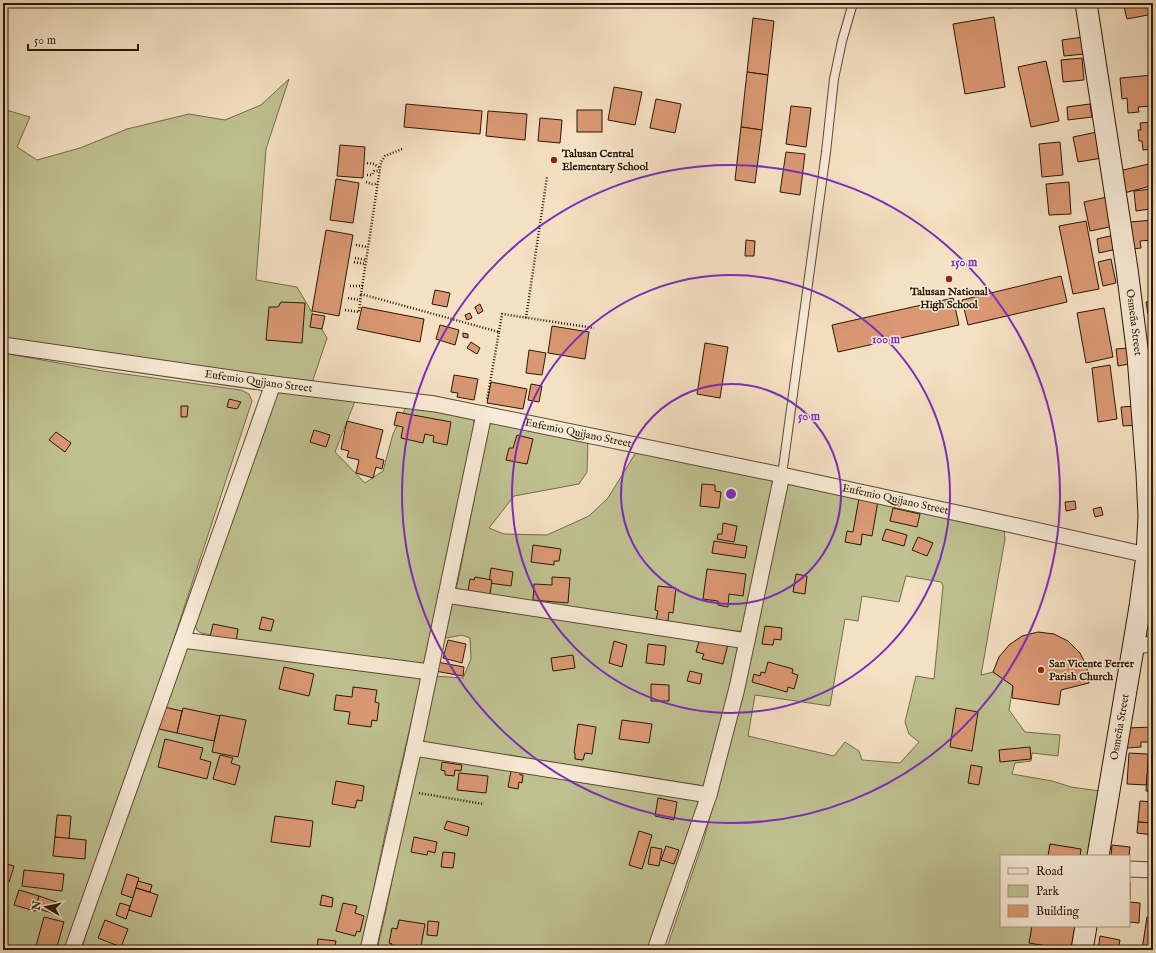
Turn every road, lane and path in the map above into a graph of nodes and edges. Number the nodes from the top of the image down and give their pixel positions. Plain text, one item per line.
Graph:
1 (853, 3) edge
2 (1086, 3) edge
3 (402, 149) dead end
4 (367, 163) dead end
5 (380, 170) junction
6 (367, 175) dead end
7 (547, 177) dead end
8 (366, 182) dead end
9 (378, 184) junction
10 (356, 245) dead end
11 (368, 247) junction
12 (366, 260) junction
13 (366, 264) junction
14 (350, 286) dead end
15 (363, 286) junction
16 (361, 294) junction
17 (348, 298) dead end
18 (360, 300) junction
19 (345, 310) dead end
20 (526, 318) junction
21 (594, 328) dead end
22 (499, 332) junction
23 (3, 345) edge
24 (273, 384) junction
25 (484, 414) junction
26 (782, 475) junction
27 (1148, 567) edge
28 (446, 595) junction
29 (182, 640) junction
30 (747, 641) junction
31 (1144, 645) edge
32 (430, 672) junction
33 (414, 748) junction
34 (404, 791) junction
35 (709, 795) junction
36 (484, 804) dead end
37 (1098, 855) edge
38 (1130, 869) edge
39 (1153, 870) edge
40 (1086, 927) edge
41 (72, 950) edge
42 (368, 950) edge
43 (655, 950) edge
44 (1082, 950) edge

1 - 26 lane
2 - 27 main road, Osmeña Street
3 - 5 path
4 - 5 path
5 - 6 path
5 - 9 path
7 - 20 path
8 - 9 path
9 - 11 path
10 - 11 path
11 - 12 path
12 - 13 path
12 - 13 path
13 - 15 path
14 - 15 path
15 - 16 path
16 - 18 path
16 - 22 path
17 - 18 path
18 - 19 path
20 - 21 path
20 - 22 path
22 - 25 path
23 - 24 street, Eufemio Quijano Street
24 - 25 street, Eufemio Quijano Street
24 - 29 street
25 - 26 street, Eufemio Quijano Street
25 - 28 street
26 - 27 street, Eufemio Quijano Street
26 - 30 street
27 - 31 main road, Osmeña Street
28 - 30 street
28 - 32 street
29 - 32 street
29 - 41 street
30 - 35 street
31 - 37 main road, Osmeña Street
32 - 33 street
33 - 34 street
33 - 35 street
34 - 36 path
34 - 42 street
35 - 43 street
38 - 39 street
40 - 44 main road

